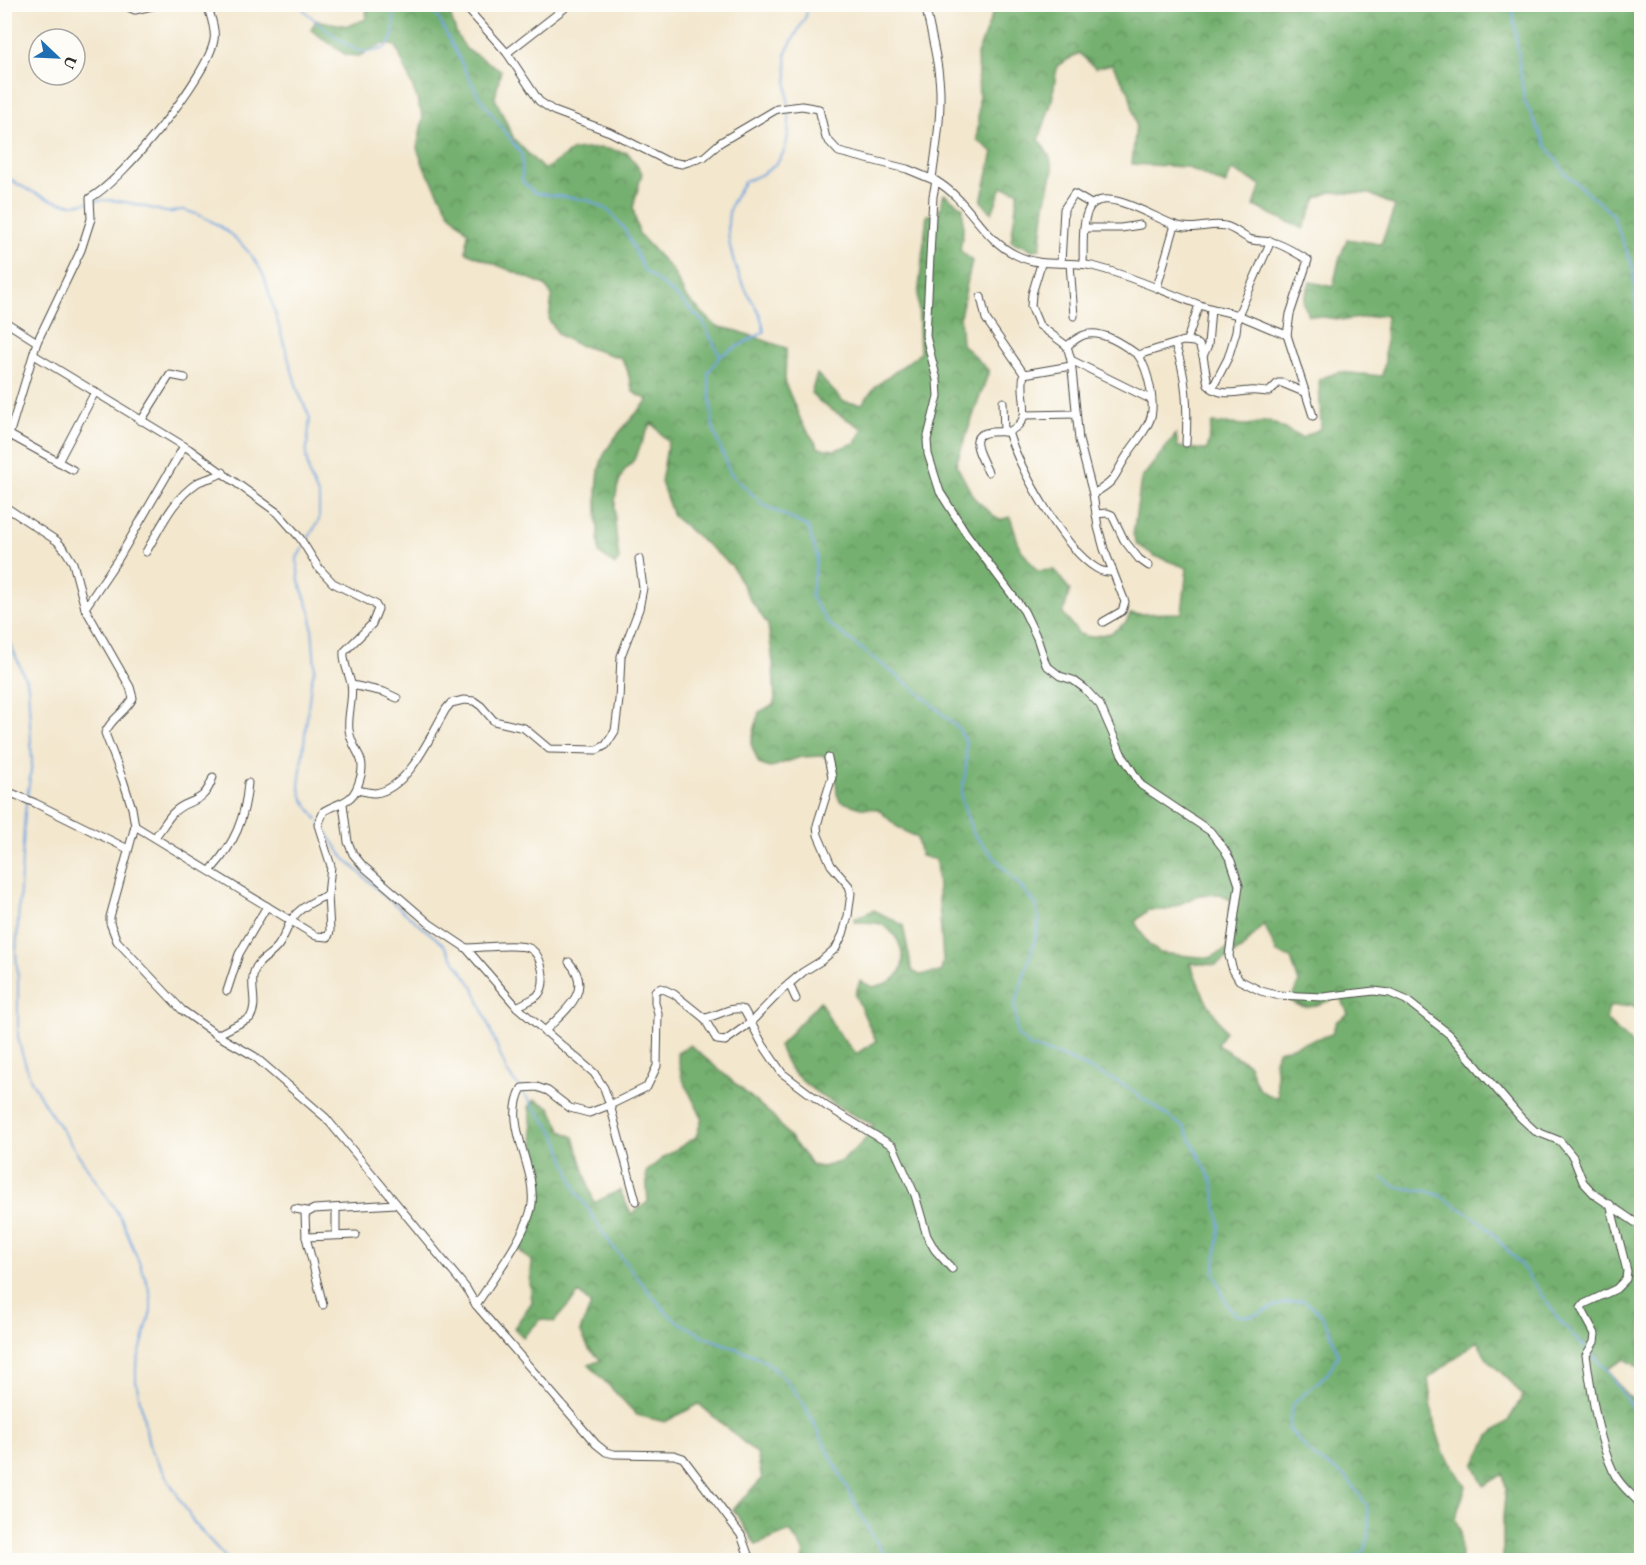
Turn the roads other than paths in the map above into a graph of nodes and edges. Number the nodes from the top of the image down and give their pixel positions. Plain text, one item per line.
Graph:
1 (121, 4) edge
2 (160, 4) edge
3 (207, 4) edge
4 (463, 4) edge
5 (570, 4) edge
6 (925, 4) edge
7 (507, 52) junction
8 (934, 179) junction
9 (1091, 204) junction
10 (1140, 225) dead end
11 (1175, 225) junction
12 (1084, 228) junction
13 (1271, 241) junction
14 (1061, 263) junction
15 (1041, 264) junction
16 (1070, 264) junction
17 (1083, 264) junction
18 (1157, 287) junction
19 (981, 297) dead end
20 (1200, 305) junction
21 (1211, 309) junction
22 (1238, 315) junction
23 (1074, 316) dead end
24 (4, 321) edge
25 (1287, 334) junction
26 (1187, 340) junction
27 (37, 342) junction
28 (1175, 345) junction
29 (1067, 346) junction
30 (34, 355) junction
31 (1138, 355) junction
32 (1203, 356) junction
33 (1071, 363) junction
34 (1024, 374) junction
35 (185, 378) dead end
36 (1212, 389) junction
37 (95, 392) junction
38 (1306, 393) junction
39 (1150, 399) junction
40 (1003, 402) dead end
41 (1076, 414) junction
42 (1025, 415) junction
43 (1313, 416) dead end
44 (141, 421) junction
45 (1006, 432) junction
46 (7, 439) edge
47 (1186, 443) dead end
48 (184, 446) junction
49 (4, 452) edge
50 (58, 462) junction
51 (73, 470) dead end
52 (223, 472) junction
53 (988, 472) dead end
54 (1093, 494) junction
55 (4, 506) edge
56 (1096, 514) junction
57 (146, 552) dead end
58 (639, 559) dead end
59 (1149, 566) dead end
60 (1113, 572) junction
61 (84, 608) junction
62 (1103, 622) dead end
63 (352, 685) junction
64 (397, 698) dead end
65 (828, 758) dead end
66 (213, 777) dead end
67 (249, 783) dead end
68 (4, 790) edge
69 (357, 790) junction
70 (343, 804) junction
71 (135, 826) junction
72 (155, 837) junction
73 (128, 849) junction
74 (211, 870) junction
75 (328, 895) junction
76 (267, 906) junction
77 (291, 920) junction
78 (466, 948) junction
79 (569, 962) dead end
80 (789, 984) junction
81 (226, 991) dead end
82 (796, 999) dead end
83 (517, 1006) junction
84 (704, 1018) junction
85 (750, 1023) junction
86 (544, 1032) junction
87 (217, 1035) junction
88 (610, 1105) junction
89 (636, 1201) dead end
90 (396, 1204) junction
91 (1610, 1204) junction
92 (336, 1208) junction
93 (295, 1209) dead end
94 (307, 1211) junction
95 (1641, 1227) edge
96 (336, 1235) junction
97 (356, 1235) dead end
98 (306, 1238) junction
99 (952, 1269) dead end
100 (323, 1305) dead end
101 (476, 1305) junction
102 (1641, 1506) edge
103 (750, 1560) edge

1 - 2 street
3 - 27 street
4 - 7 street
5 - 7 street
6 - 8 street
7 - 8 street
8 - 15 street
8 - 91 street
9 - 11 street
9 - 12 street
9 - 14 street
10 - 12 street
11 - 13 street
11 - 18 street
12 - 17 street
13 - 22 street
13 - 25 street
14 - 15 street
14 - 16 street
15 - 29 street
16 - 17 street
16 - 23 street
17 - 18 street
18 - 20 street
19 - 34 street
20 - 21 street
20 - 26 street
21 - 22 street
21 - 32 street
22 - 25 street
22 - 36 street
24 - 27 street
25 - 38 street
26 - 28 street
26 - 32 street
27 - 30 street
28 - 31 street
28 - 47 street
29 - 31 street
29 - 33 street
30 - 37 street
30 - 46 street
31 - 39 street
32 - 36 street
33 - 34 street
33 - 39 street
33 - 41 street
34 - 42 street
35 - 44 street
36 - 38 street
37 - 44 street
37 - 50 street
38 - 43 street
39 - 54 street
40 - 45 street
41 - 42 street
41 - 54 street
42 - 45 street
44 - 48 street
45 - 53 street
45 - 60 street
46 - 49 street
46 - 50 street
48 - 52 street
48 - 61 street
50 - 51 street
52 - 57 street
52 - 63 street
54 - 56 street
55 - 61 street
56 - 59 street
56 - 60 street
58 - 69 street
60 - 62 street
61 - 71 street
63 - 64 street
63 - 69 street
65 - 80 street
66 - 72 street
67 - 74 street
68 - 73 street
69 - 70 street
70 - 75 street
70 - 78 street
71 - 72 street
71 - 73 street
72 - 74 street
73 - 87 street
74 - 76 street
75 - 77 street
75 - 77 street
76 - 77 street
76 - 81 street
77 - 87 street
78 - 83 street
78 - 83 street
79 - 86 street
80 - 82 street
80 - 85 street
83 - 86 street
84 - 85 street
84 - 85 street
84 - 88 street
85 - 99 street
86 - 88 street
87 - 90 street
88 - 89 street
88 - 101 street
90 - 92 street
90 - 101 street
91 - 95 street
91 - 102 street
92 - 94 street
92 - 96 street
93 - 94 street
94 - 98 street
96 - 97 street
96 - 98 street
98 - 100 street
101 - 103 street

